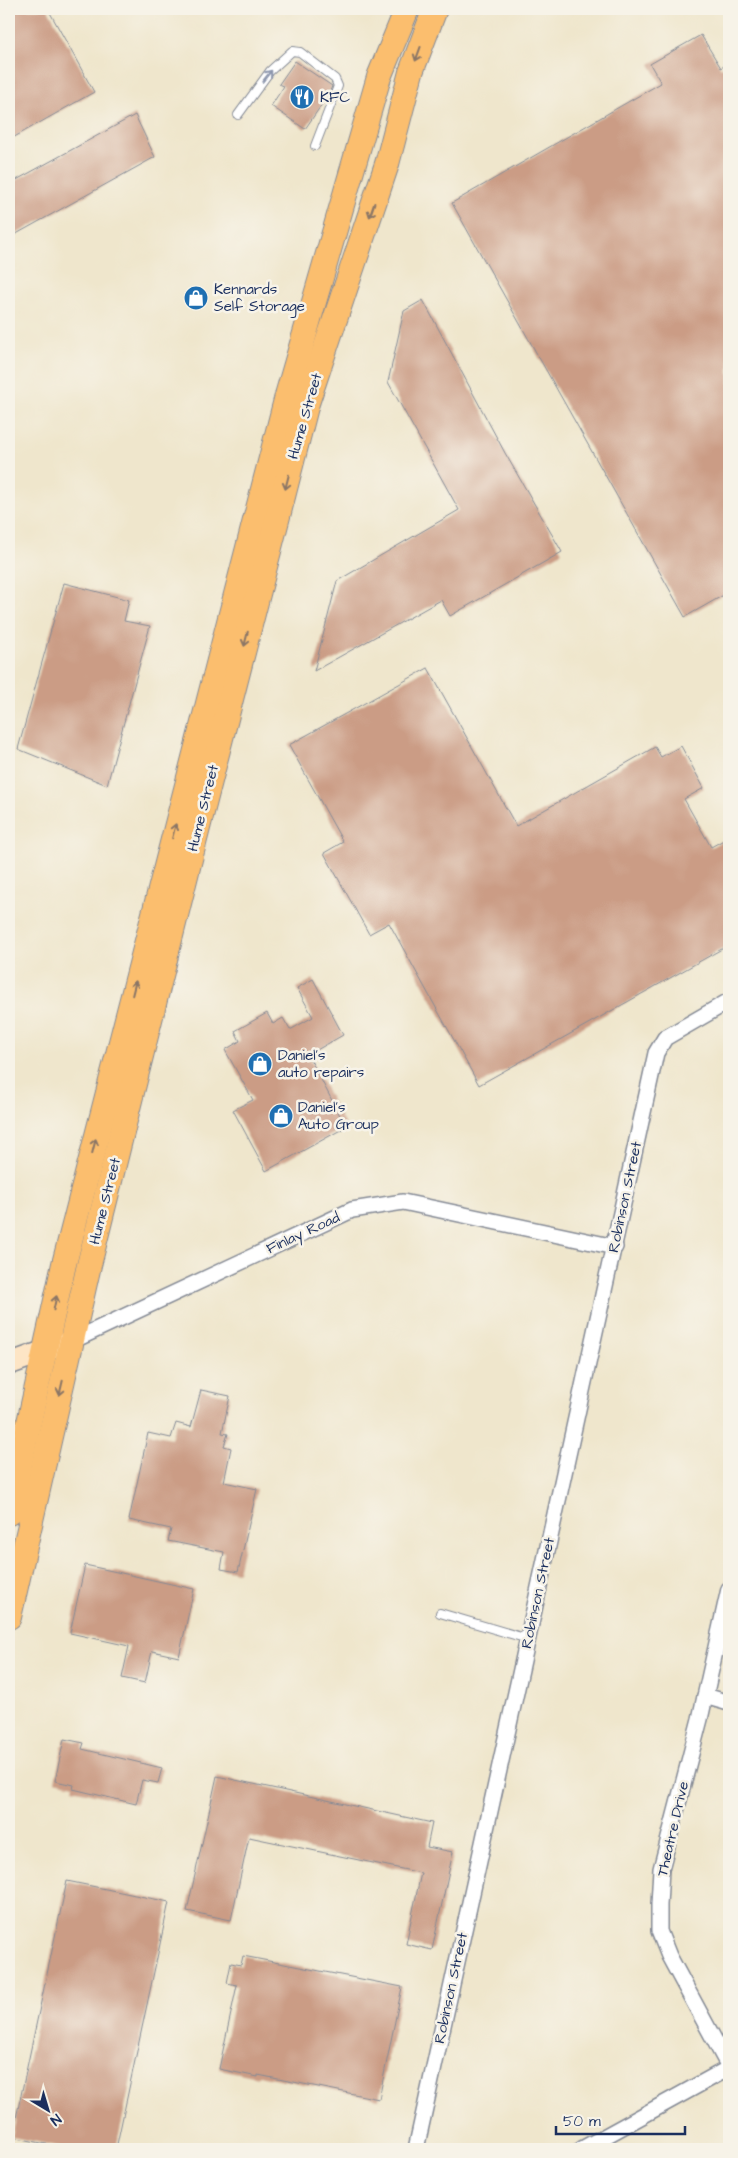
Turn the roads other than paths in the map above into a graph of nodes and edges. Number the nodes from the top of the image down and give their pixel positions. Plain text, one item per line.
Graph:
1 (407, 9) edge
2 (435, 9) edge
3 (238, 115) dead end
4 (315, 146) dead end
5 (729, 1002) edge
6 (615, 1247) junction
7 (72, 1341) junction
8 (44, 1351) junction
9 (9, 1364) edge
10 (9, 1430) edge
11 (21, 1462) junction
12 (9, 1513) edge
13 (729, 1589) edge
14 (440, 1613) dead end
15 (9, 1617) edge
16 (528, 1639) junction
17 (705, 1696) junction
18 (729, 1703) edge
19 (729, 2067) edge
20 (416, 2149) edge
21 (584, 2149) edge

8 -> 1 main road, Hume Street
2 -> 7 main road, Hume Street
3 -> 4 lane
5 - 6 street, Robinson Street
6 - 7 street, Finlay Road
6 - 16 street, Robinson Street
7 - 8 street, Finlay Road
7 -> 15 main road, Hume Street
8 - 9 street, Finlay Road
8 - 11 main road, Hume Street
10 - 11 street
11 - 12 main road, Hume Street
13 - 17 street, Theatre Drive
14 - 16 lane
16 - 20 street, Robinson Street
17 - 18 street
17 - 19 street, Theatre Drive
19 - 21 street

